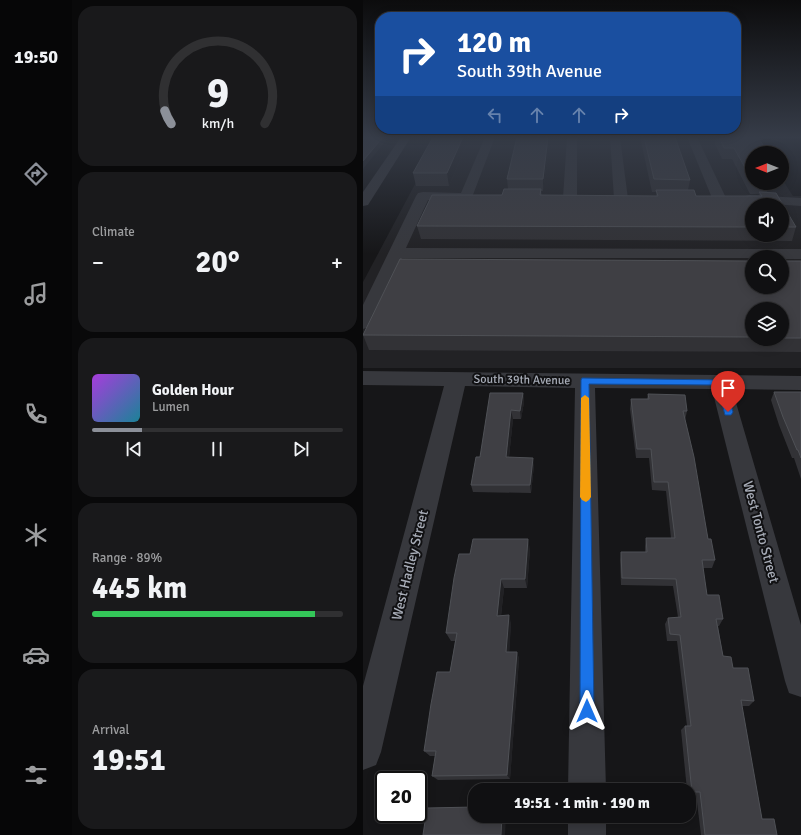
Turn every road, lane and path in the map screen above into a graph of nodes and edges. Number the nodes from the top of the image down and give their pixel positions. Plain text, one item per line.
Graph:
1 (380, 176) edge
2 (474, 176) edge
3 (571, 176) edge
4 (619, 176) edge
5 (709, 176) edge
6 (466, 197) junction
7 (482, 197) edge
8 (554, 198) edge
9 (570, 198) junction
10 (585, 198) edge
11 (606, 198) edge
12 (704, 198) edge
13 (719, 198) junction
14 (621, 199) junction
15 (636, 199) edge
16 (363, 202) edge
17 (801, 202) edge
18 (398, 253) junction
19 (801, 254) edge
20 (363, 323) edge
21 (363, 378) edge
22 (456, 379) junction
23 (585, 380) junction
24 (720, 382) junction
25 (801, 383) edge
26 (801, 681) edge
27 (369, 702) edge
28 (363, 752) edge
29 (587, 783) edge
30 (587, 823) edge
31 (587, 835) edge

1 - 16 street
2 - 6 street
3 - 9 street
4 - 14 street
5 - 13 street
6 - 7 street
6 - 18 street
8 - 9 street
9 - 10 street
11 - 14 street
12 - 13 street
13 - 17 street
14 - 15 street
18 - 19 street
18 - 20 street
21 - 22 street, South 39th Avenue
22 - 23 street, South 39th Avenue
22 - 27 street, West Hadley Street
23 - 24 street, South 39th Avenue
23 - 29 street
24 - 25 street, South 39th Avenue
24 - 26 street, West Tonto Street
27 - 28 street, West Hadley Street
30 - 31 street

